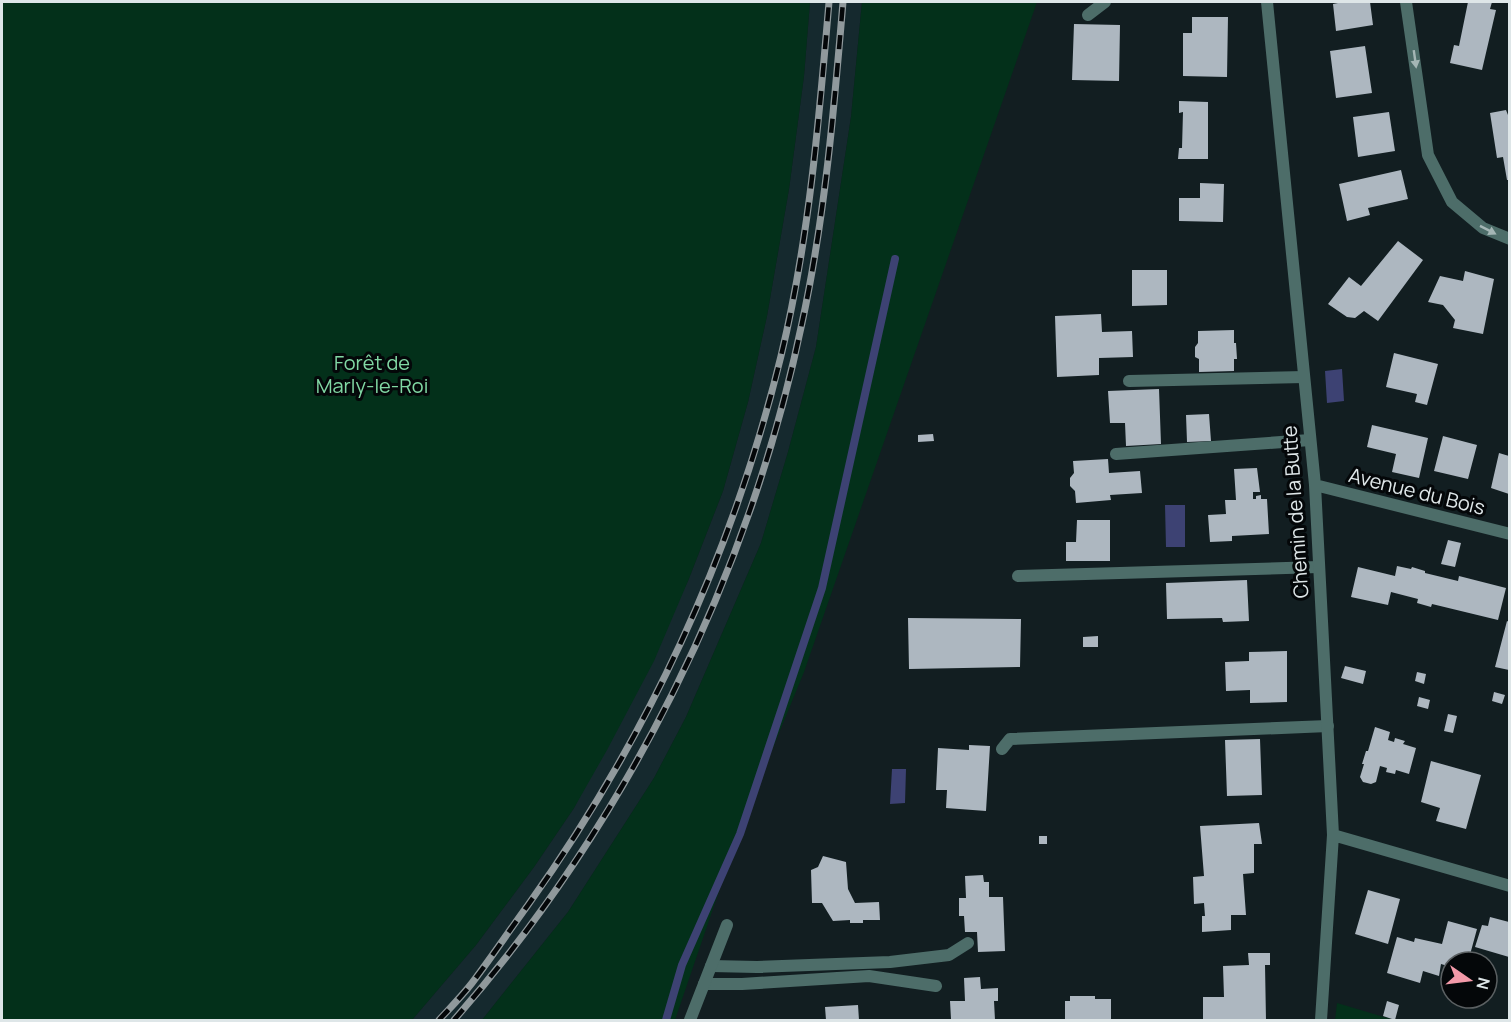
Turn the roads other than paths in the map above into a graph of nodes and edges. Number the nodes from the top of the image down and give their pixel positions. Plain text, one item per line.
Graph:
1 (1105, 2) edge
2 (1267, 2) edge
3 (1406, 2) edge
4 (1088, 15) dead end
5 (1509, 239) edge
6 (1304, 377) junction
7 (1129, 381) dead end
8 (1310, 440) junction
9 (1116, 454) dead end
10 (1315, 485) junction
11 (1509, 534) edge
12 (1319, 563) junction
13 (1148, 564) dead end
14 (1018, 576) dead end
15 (1328, 726) junction
16 (1002, 749) dead end
17 (1333, 836) junction
18 (1509, 886) edge
19 (727, 925) dead end
20 (968, 943) dead end
21 (711, 966) junction
22 (704, 984) junction
23 (936, 986) dead end
24 (690, 1020) edge
25 (1321, 1020) edge

1 - 4 street
2 - 6 street, Chemin de la Butte
3 -> 5 street
6 - 7 street
6 - 8 street, Chemin de la Butte
8 - 9 street
8 - 10 street, Chemin de la Butte
10 - 11 street, Avenue du Bois
10 - 12 street, Chemin de la Butte
12 - 13 street
12 - 14 street
12 - 15 street, Chemin de la Butte
15 - 16 street
15 - 17 street, Chemin de la Butte
17 - 18 street
17 - 25 street, Chemin de la Butte
19 - 21 street
20 - 21 street
21 - 22 street
22 - 23 street
22 - 24 street

